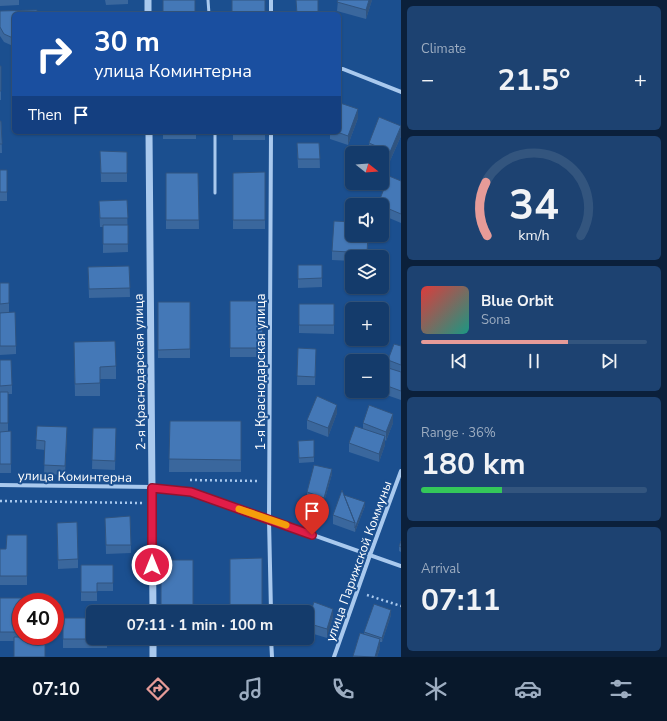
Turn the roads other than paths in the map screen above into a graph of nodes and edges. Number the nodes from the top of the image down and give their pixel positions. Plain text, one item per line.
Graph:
1 (148, 0) edge
2 (208, 0) edge
3 (271, 0) edge
4 (148, 12) edge
5 (209, 12) edge
6 (271, 12) edge
7 (341, 69) edge
8 (401, 92) edge
9 (149, 134) edge
10 (215, 134) edge
11 (271, 134) edge
12 (215, 193) dead end
13 (401, 471) edge
14 (0, 485) edge
15 (152, 488) junction
16 (269, 520) junction
17 (370, 554) junction
18 (401, 566) edge
19 (153, 605) edge
20 (271, 605) edge
21 (153, 645) edge
22 (271, 645) edge
23 (153, 657) edge
24 (272, 657) edge
25 (334, 657) edge

1 - 4 street
2 - 5 lane
3 - 6 street
7 - 8 street
9 - 15 street, 2-я Краснодарская улица
10 - 12 lane
11 - 16 street, 1-я Краснодарская улица
13 - 17 street, улица Парижской Коммуны
14 - 15 street, улица Коминтерна
15 - 16 street, улица Коминтерна
15 - 19 street, 2-я Краснодарская улица
16 - 17 street, улица Коминтерна
16 - 20 street, 1-я Краснодарская улица
17 - 18 street, улица Коминтерна
17 - 25 street, улица Парижской Коммуны
21 - 23 street
22 - 24 street

